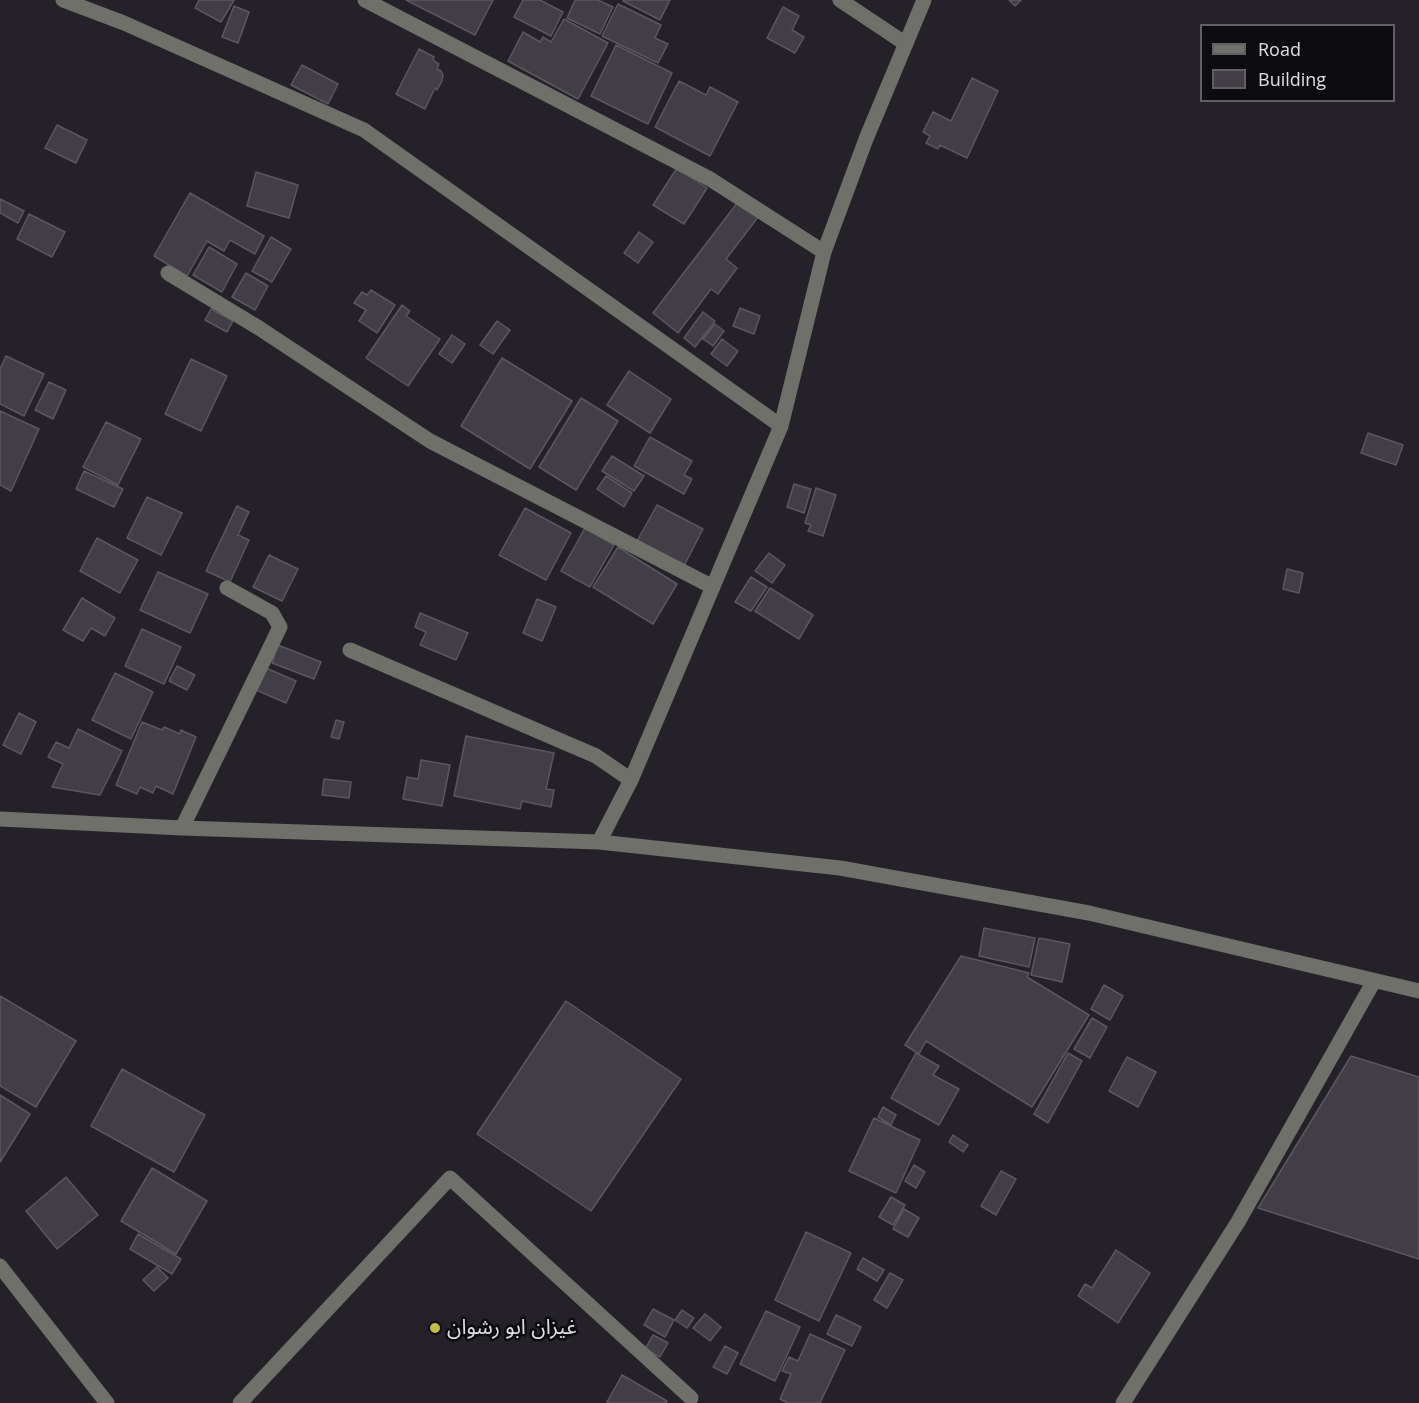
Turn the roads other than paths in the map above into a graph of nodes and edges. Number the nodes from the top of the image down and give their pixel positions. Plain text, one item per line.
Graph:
1 (63, 0) edge
2 (365, 0) edge
3 (840, 0) edge
4 (924, 0) edge
5 (906, 44) junction
6 (824, 252) junction
7 (168, 273) dead end
8 (781, 426) junction
9 (713, 586) junction
10 (227, 588) dead end
11 (350, 650) dead end
12 (631, 780) junction
13 (0, 819) edge
14 (182, 828) junction
15 (599, 842) junction
16 (1374, 981) junction
17 (1419, 991) edge
18 (0, 1266) edge
19 (691, 1398) dead end
20 (106, 1403) edge
21 (240, 1403) edge
22 (1123, 1403) edge

1 - 8 street
2 - 6 street
3 - 5 street
4 - 5 street
5 - 6 street
6 - 8 street
7 - 9 street
8 - 9 street
9 - 12 street
10 - 14 street
11 - 12 street
12 - 15 street
13 - 14 street
14 - 15 street
15 - 16 street
16 - 17 street
16 - 22 street
18 - 20 street
19 - 21 street

